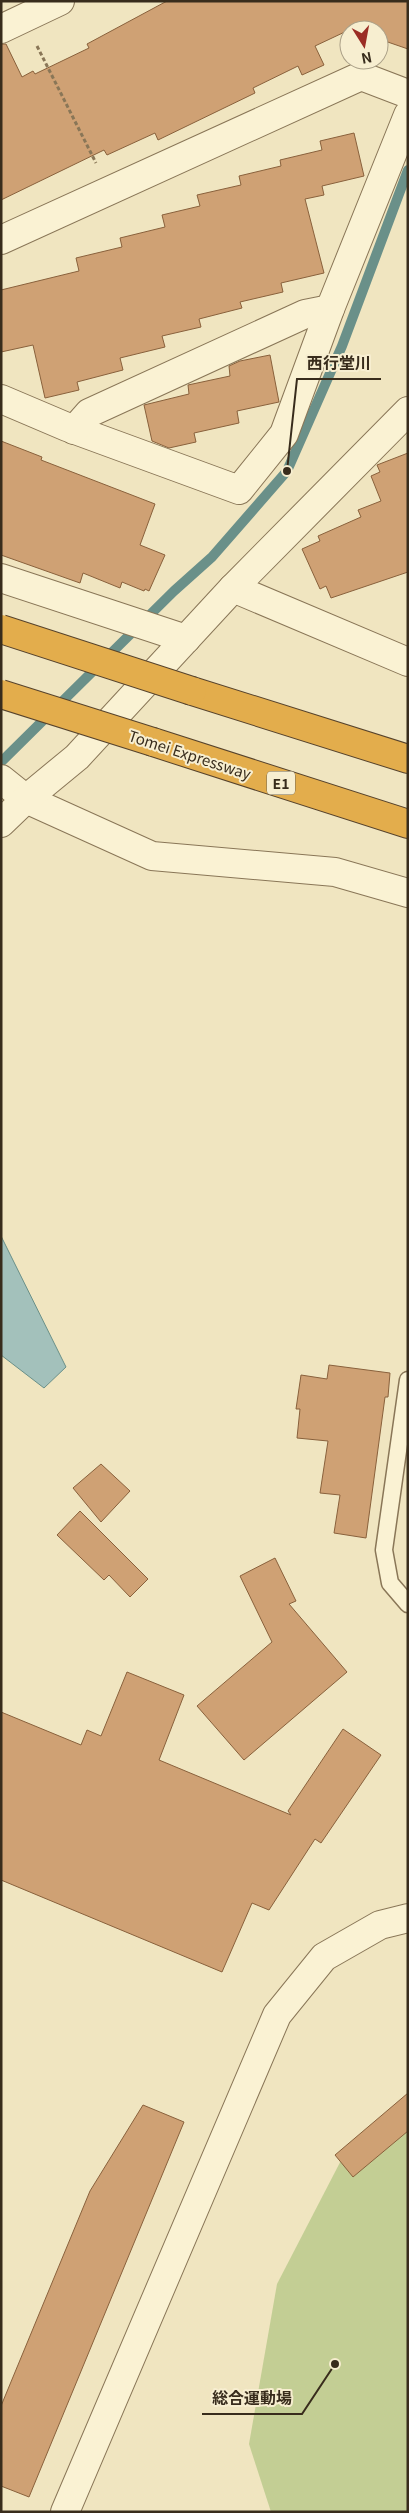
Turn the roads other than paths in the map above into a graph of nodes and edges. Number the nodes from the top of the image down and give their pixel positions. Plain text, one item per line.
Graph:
1 (60, 1) edge
2 (12, 23) edge
3 (408, 94) edge
4 (408, 115) edge
5 (1, 240) edge
6 (330, 309) junction
7 (1, 399) edge
8 (408, 411) edge
9 (74, 430) junction
10 (1, 578) edge
11 (233, 588) junction
12 (1, 629) edge
13 (174, 634) junction
14 (408, 662) edge
15 (1, 694) edge
16 (408, 759) edge
17 (11, 787) edge
18 (1, 823) edge
19 (408, 824) edge
20 (408, 893) edge
21 (408, 1380) edge
22 (408, 1604) edge
23 (408, 1918) edge
24 (66, 2512) edge

1 - 2 street
3 - 5 street
4 - 6 street
6 - 9 street
6 - 9 street
7 - 9 street
8 - 11 street
10 - 13 street
11 - 13 street
11 - 14 street
12 - 16 highway, bridge
13 - 17 street
15 - 19 highway, Tomei Expressway / E1, bridge
17 - 18 street
17 - 20 street
21 - 22 lane
23 - 24 street

